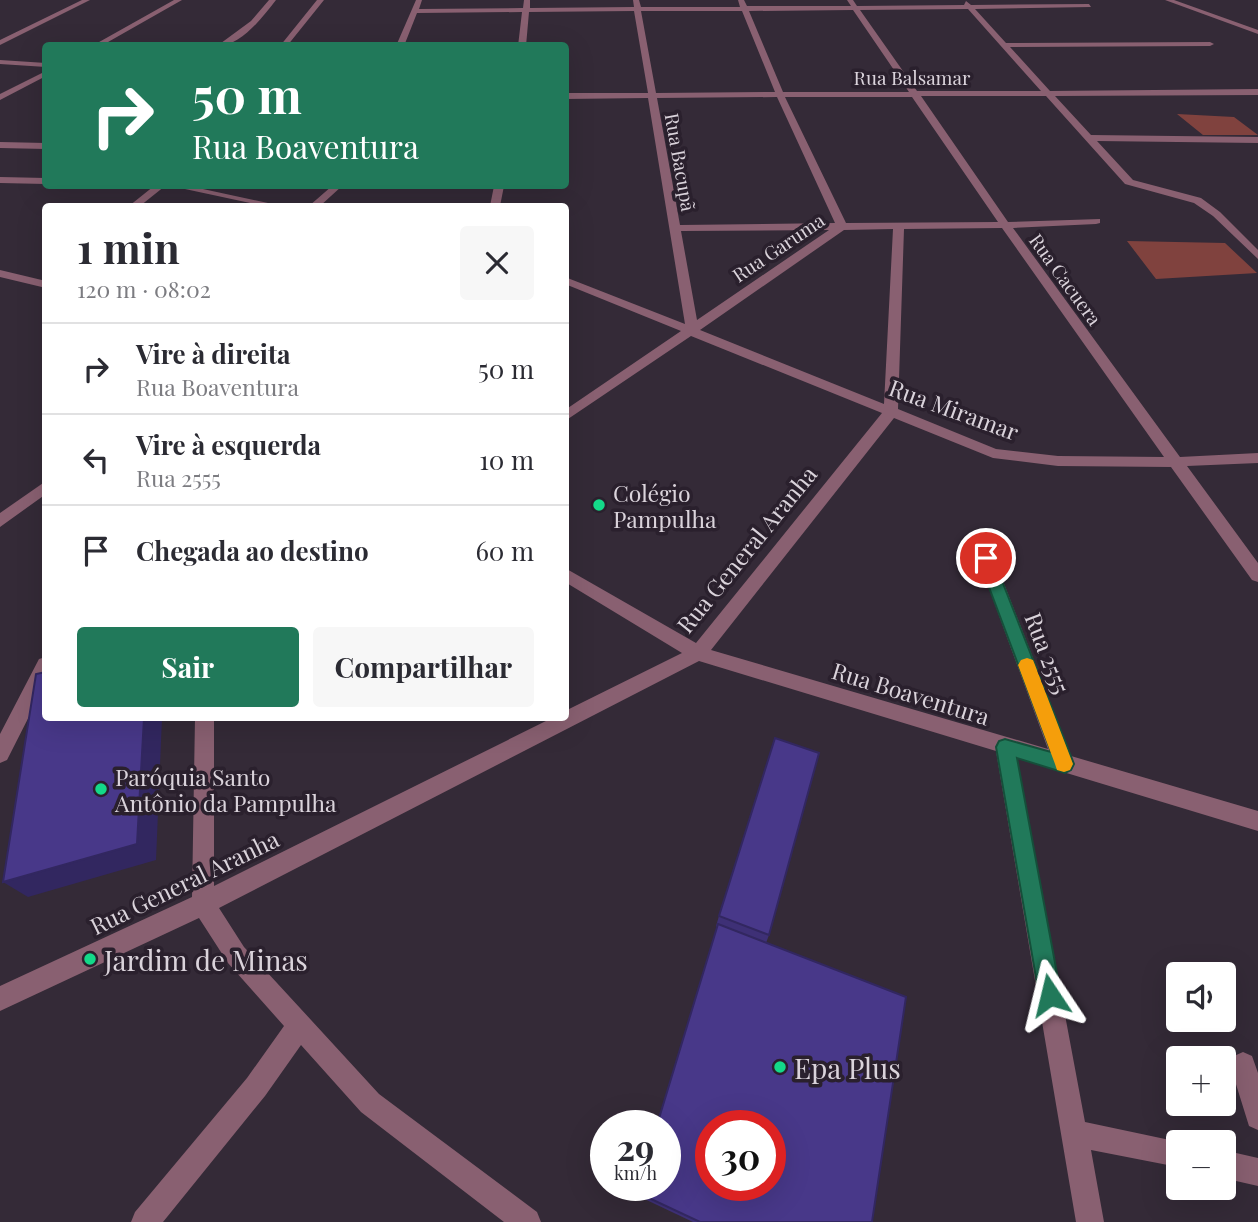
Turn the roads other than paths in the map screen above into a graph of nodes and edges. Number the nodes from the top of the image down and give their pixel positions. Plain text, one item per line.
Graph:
1 (87, 0) edge
2 (179, 0) edge
3 (273, 0) edge
4 (321, 0) edge
5 (419, 0) edge
6 (527, 0) edge
7 (1168, 0) edge
8 (1197, 0) edge
9 (852, 3) edge
10 (966, 3) edge
11 (637, 4) edge
12 (742, 4) edge
13 (1090, 6) dead end
14 (1190, 8) junction
15 (525, 10) junction
16 (415, 11) junction
17 (1258, 32) edge
18 (102, 42) edge
19 (226, 42) edge
20 (287, 42) edge
21 (403, 42) edge
22 (522, 42) edge
23 (0, 43) edge
24 (1210, 44) dead end
25 (1005, 45) junction
26 (0, 62) edge
27 (42, 65) edge
28 (42, 75) edge
29 (1046, 92) junction
30 (779, 93) junction
31 (913, 93) junction
32 (1256, 93) edge
33 (651, 94) junction
34 (569, 96) edge
35 (0, 97) edge
36 (1087, 138) junction
37 (1258, 140) edge
38 (0, 145) edge
39 (42, 146) edge
40 (0, 180) edge
41 (42, 181) edge
42 (156, 189) edge
43 (191, 189) edge
44 (334, 189) edge
45 (138, 203) edge
46 (262, 203) edge
47 (317, 203) edge
48 (1096, 221) dead end
49 (1005, 225) junction
50 (842, 226) junction
51 (899, 226) junction
52 (675, 228) junction
53 (1258, 256) edge
54 (0, 273) edge
55 (42, 281) edge
56 (569, 282) edge
57 (692, 329) junction
58 (891, 412) junction
59 (569, 414) edge
60 (1258, 458) edge
61 (1177, 461) junction
62 (42, 489) edge
63 (0, 521) edge
64 (986, 558) dead end
65 (569, 576) edge
66 (1258, 576) edge
67 (698, 653) junction
68 (42, 672) edge
69 (569, 718) edge
70 (204, 721) edge
71 (564, 721) edge
72 (1005, 747) junction
73 (0, 754) edge
74 (1065, 764) junction
75 (1258, 821) edge
76 (203, 904) junction
77 (0, 999) edge
78 (299, 1026) junction
79 (1243, 1065) dead end
80 (1258, 1117) edge
81 (1074, 1133) junction
82 (1166, 1152) edge
83 (1236, 1167) edge
84 (1258, 1172) edge
85 (145, 1222) edge
86 (527, 1222) edge
87 (1090, 1222) edge

1 - 23 street
2 - 18 street
3 - 19 street
4 - 20 street
5 - 16 street
6 - 15 street
7 - 14 street
8 - 14 street
9 - 10 street
9 - 12 street
9 - 31 street, Rua Cacuera
10 - 13 street
10 - 25 street
11 - 12 street
11 - 15 street
11 - 33 street, Rua Bacupã
12 - 30 street, Rua Garuma
14 - 17 street
15 - 16 street
15 - 22 street
16 - 21 street
24 - 25 street
25 - 29 street
26 - 27 street
28 - 35 street
29 - 31 street, Rua Balsamar
29 - 32 street, Rua Balsamar
29 - 36 street
30 - 31 street, Rua Balsamar
30 - 33 street, Rua Balsamar
30 - 50 street, Rua Garuma
31 - 49 street, Rua Cacuera
33 - 34 street, Rua Balsamar
33 - 52 street, Rua Bacupã
36 - 37 street
36 - 53 street
38 - 39 street
40 - 41 street
42 - 45 street
43 - 46 street
44 - 47 street
48 - 49 street
49 - 51 street
49 - 61 street, Rua Cacuera
50 - 51 street
50 - 52 street
50 - 57 street, Rua Garuma
51 - 58 street
52 - 57 street, Rua Bacupã
54 - 55 street
56 - 57 street, Rua Miramar
57 - 58 street, Rua Miramar
57 - 59 street, Rua Garuma
58 - 61 street, Rua Miramar
58 - 67 street, Rua General Aranha
60 - 61 street, Rua Miramar
61 - 66 street, Rua Cacuera
62 - 63 street
64 - 74 street, Rua 2555
65 - 67 street, Rua Boaventura
67 - 69 street, Rua General Aranha
67 - 72 street, Rua Boaventura
68 - 73 street
70 - 76 street
71 - 76 street, Rua General Aranha
72 - 74 street, Rua Boaventura
72 - 81 street
74 - 75 street, Rua Boaventura
76 - 77 street, Rua General Aranha
76 - 78 street
78 - 85 street
78 - 86 street
79 - 80 street
81 - 82 street
81 - 87 street
83 - 84 street

